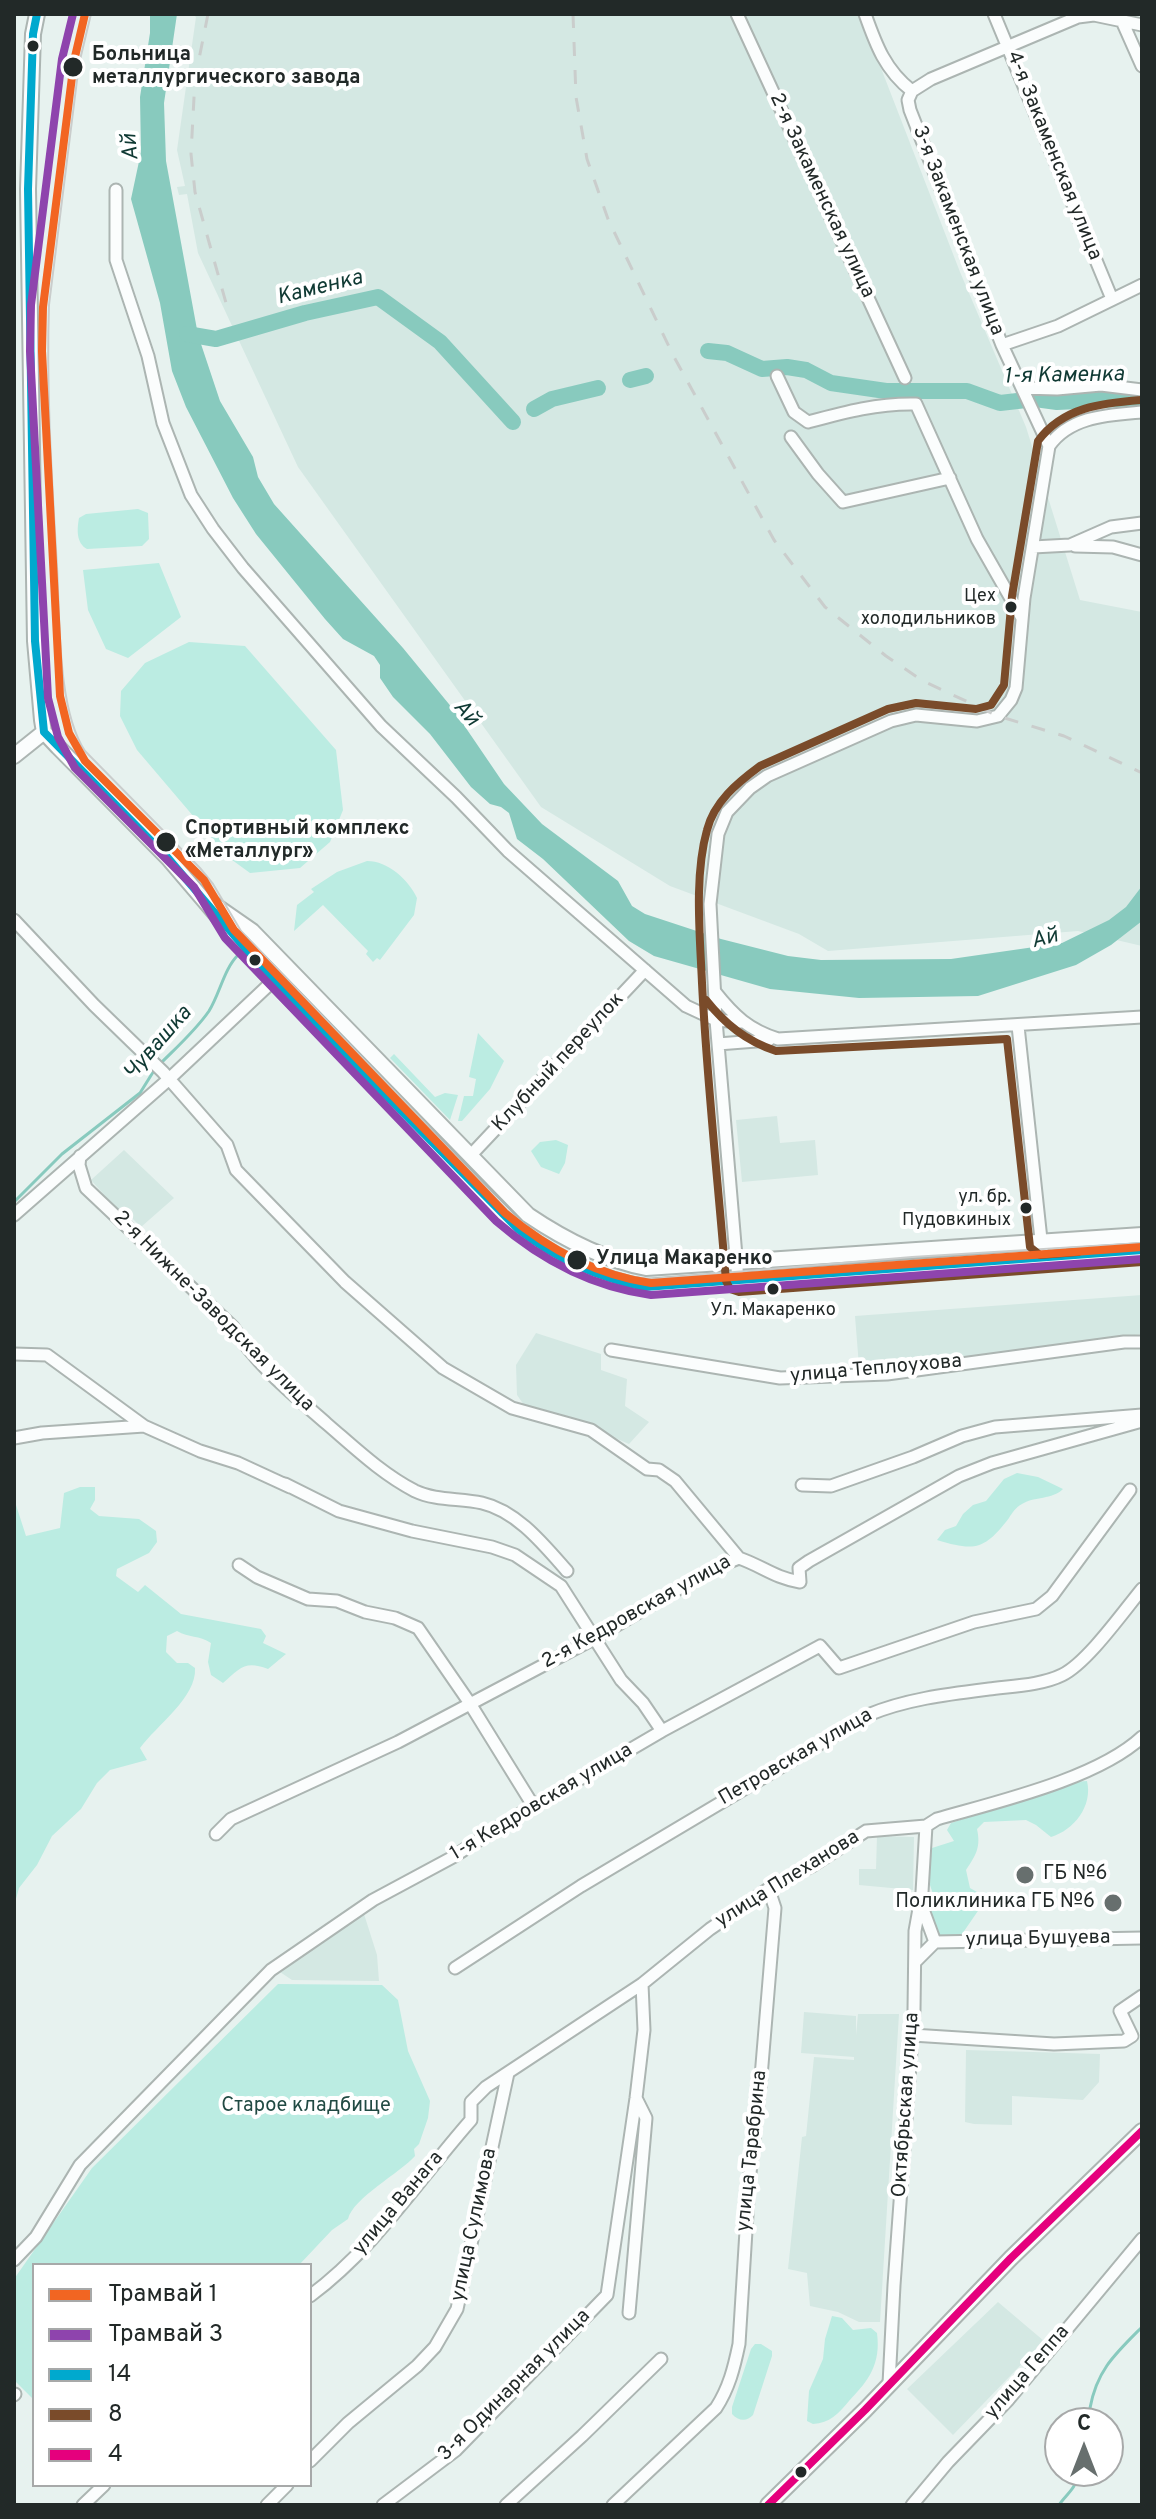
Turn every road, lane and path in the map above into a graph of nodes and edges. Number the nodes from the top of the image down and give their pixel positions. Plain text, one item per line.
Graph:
1 (37, 14) edge
2 (737, 14) edge
3 (865, 14) edge
4 (994, 14) edge
5 (1122, 21) junction
6 (1142, 25) edge
7 (1008, 46) junction
8 (1142, 66) edge
9 (912, 91) junction
10 (116, 190) dead end
11 (1142, 285) edge
12 (1112, 299) junction
13 (1002, 345) junction
14 (777, 376) dead end
15 (905, 378) dead end
16 (1022, 388) junction
17 (1142, 390) edge
18 (1142, 412) edge
19 (791, 437) dead end
20 (1049, 446) junction
21 (950, 478) junction
22 (1142, 523) edge
23 (1070, 545) junction
24 (1033, 547) junction
25 (1142, 555) edge
26 (1022, 618) junction
27 (44, 732) junction
28 (14, 756) edge
29 (205, 899) junction
30 (14, 920) edge
31 (645, 970) junction
32 (273, 981) junction
33 (715, 988) junction
34 (1142, 1017) edge
35 (716, 1020) junction
36 (740, 1022) junction
37 (1018, 1026) junction
38 (778, 1039) junction
39 (718, 1044) junction
40 (166, 1076) junction
41 (471, 1155) junction
42 (80, 1156) junction
43 (14, 1215) edge
44 (1142, 1235) edge
45 (1042, 1250) junction
46 (1142, 1250) edge
47 (735, 1262) junction
48 (738, 1280) junction
49 (1142, 1342) edge
50 (611, 1350) dead end
51 (14, 1354) edge
52 (1142, 1415) edge
53 (1142, 1421) edge
54 (144, 1426) junction
55 (14, 1438) edge
56 (285, 1484) dead end
57 (802, 1485) dead end
58 (1130, 1490) dead end
59 (315, 1499) junction
60 (739, 1558) junction
61 (239, 1565) dead end
62 (567, 1571) dead end
63 (1142, 1589) edge
64 (595, 1638) junction
65 (469, 1702) junction
66 (662, 1731) junction
67 (1142, 1737) edge
68 (534, 1807) junction
69 (926, 1826) junction
70 (216, 1834) dead end
71 (769, 1890) junction
72 (921, 1904) junction
73 (1142, 1938) edge
74 (935, 1942) junction
75 (916, 1961) junction
76 (455, 1968) dead end
77 (642, 1984) junction
78 (1142, 1996) edge
79 (912, 2035) junction
80 (508, 2073) junction
81 (636, 2098) junction
82 (471, 2102) joint
83 (1142, 2131) edge
84 (1142, 2239) edge
85 (14, 2260) edge
86 (312, 2294) edge
87 (629, 2313) dead end
88 (661, 2359) dead end
89 (889, 2384) junction
90 (312, 2459) edge
91 (102, 2487) edge
92 (285, 2487) edge
93 (83, 2505) edge
94 (267, 2505) edge
95 (383, 2505) edge
96 (506, 2505) edge
97 (613, 2505) edge
98 (768, 2505) edge
99 (912, 2505) edge

1 - 27 main road
2 - 15 street, 2-я Закаменская улица
3 - 9 street
4 - 7 street, 4-я Закаменская улица
5 - 6 street
5 - 7 street
5 - 8 street
7 - 9 street
7 - 12 street, 4-я Закаменская улица
9 - 13 street, 3-я Закаменская улица
10 - 31 street
11 - 12 street
12 - 13 street
13 - 16 street, 3-я Закаменская улица
14 - 21 street
16 - 17 street
16 - 20 street, 3-я Закаменская улица
18 - 20 street
19 - 21 street
20 - 24 street
21 - 26 street
22 - 23 street
23 - 24 street
23 - 25 street
24 - 26 street
26 - 33 street
27 - 28 main road
27 - 29 main road
29 - 32 main road
29 - 41 main road
30 - 40 street
31 - 35 street
31 - 41 street, Клубный переулок
32 - 40 street
32 - 48 main road
33 - 35 street
33 - 36 street
34 - 37 street
35 - 36 street
35 - 39 street
36 - 38 street
37 - 38 street
37 - 45 street
38 - 39 street
39 - 47 street
40 - 42 street
40 - 60 street
41 - 47 main road
42 - 43 street
42 - 62 street, 2-я Нижне-Заводская улица
44 - 45 main road
45 - 46 main road
45 - 47 main road
45 - 48 main road
47 - 48 street
49 - 50 street, улица Теплоухова
51 - 54 street
52 - 57 street
53 - 60 street, 2-я Кедровская улица
54 - 55 street
54 - 59 street
56 - 59 street
58 - 66 street, 1-я Кедровская улица
59 - 64 street
60 - 64 street, 2-я Кедровская улица
61 - 65 street
63 - 76 street, Петровская улица
64 - 65 street, 2-я Кедровская улица
64 - 66 street
65 - 68 street
65 - 70 street, 2-я Кедровская улица
66 - 68 street, 1-я Кедровская улица
67 - 69 street, улица Плеханова
68 - 85 street, 1-я Кедровская улица
69 - 71 street, улица Плеханова
69 - 72 street, Октябрьская улица
71 - 77 street, улица Плеханова
71 - 97 street, улица Тарабрина
72 - 74 street
72 - 75 street, Октябрьская улица
73 - 74 street, улица Бушуева
74 - 75 street
75 - 79 street, Октябрьская улица
77 - 80 street, улица Плеханова
77 - 81 street
78 - 79 street
79 - 89 street, Октябрьская улица
80 - 82 street, улица Плеханова
80 - 90 street, улица Сулимова
81 - 87 street
81 - 95 street, 3-я Одинарная улица
82 - 86 street, улица Ванага
83 - 89 main road
84 - 99 street, улица Геппа
88 - 96 street
89 - 98 main road
91 - 93 street
92 - 94 street

